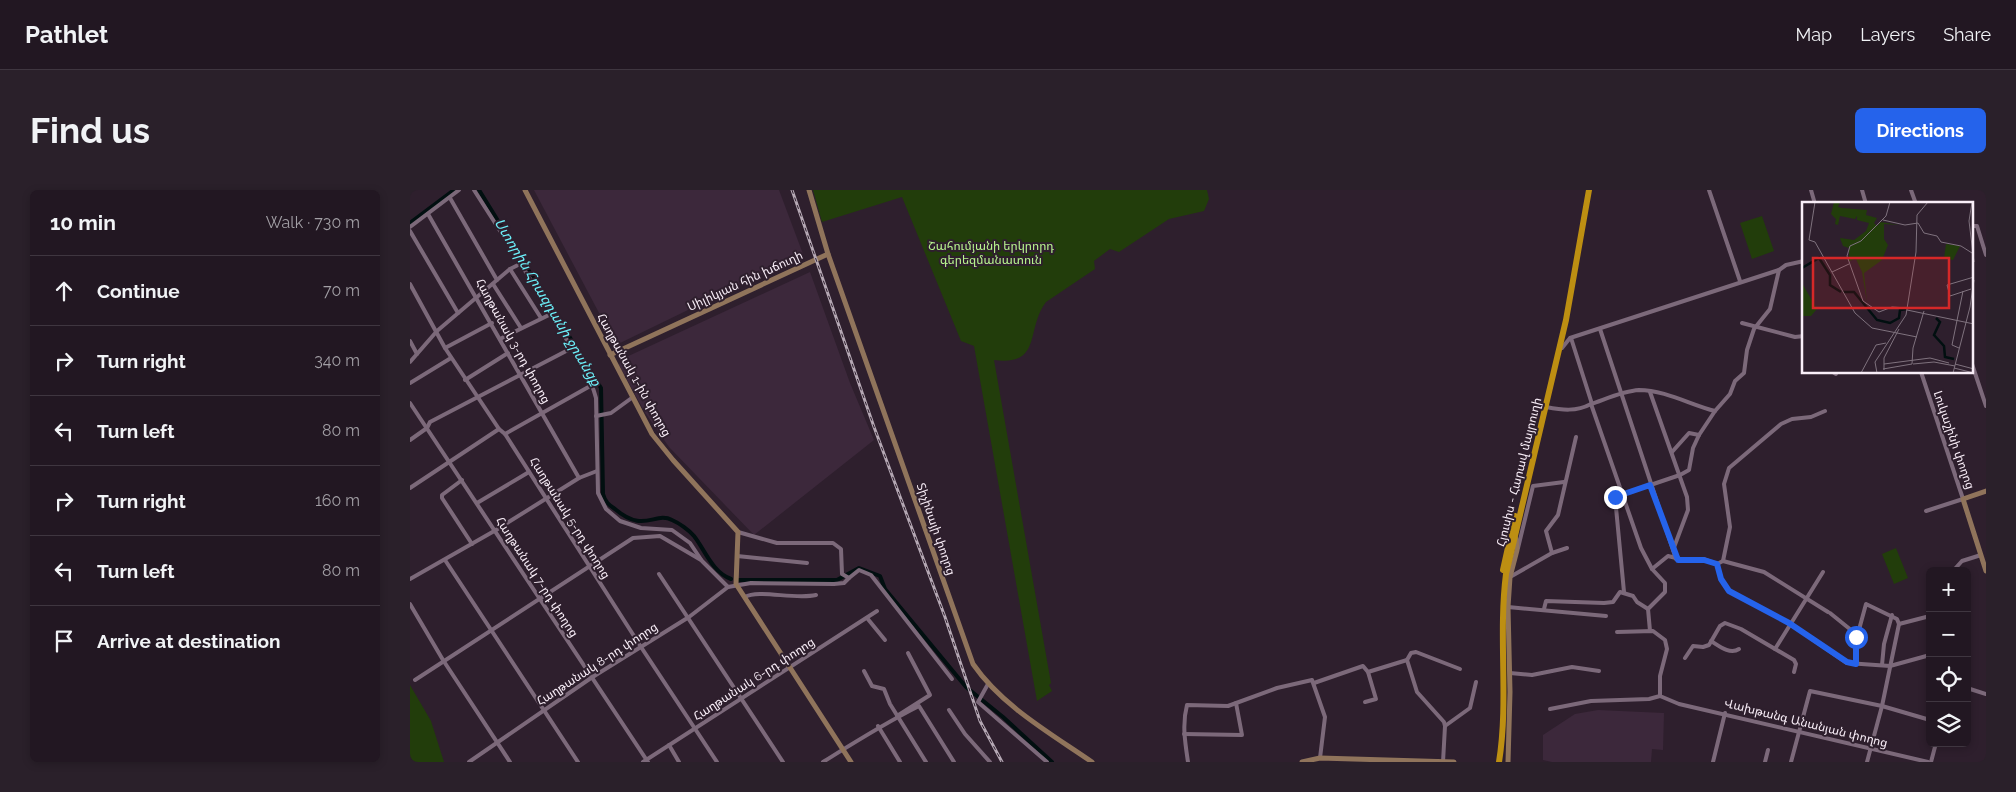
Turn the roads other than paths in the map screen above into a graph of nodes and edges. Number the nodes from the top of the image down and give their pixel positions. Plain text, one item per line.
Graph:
1 (459, 190) edge
2 (474, 190) edge
3 (525, 190) edge
4 (809, 190) edge
5 (1585, 190) edge
6 (1589, 190) edge
7 (1709, 190) edge
8 (1911, 190) edge
9 (450, 198) junction
10 (1915, 202) edge
11 (428, 214) junction
12 (1974, 226) edge
13 (410, 227) edge
14 (410, 231) edge
15 (828, 254) junction
16 (1986, 255) edge
17 (1802, 261) edge
18 (520, 264) junction
19 (510, 269) junction
20 (1779, 270) junction
21 (497, 280) junction
22 (1740, 281) junction
23 (410, 284) edge
24 (494, 284) junction
25 (478, 298) junction
26 (458, 313) junction
27 (551, 314) junction
28 (540, 318) junction
29 (1566, 320) junction
30 (492, 323) junction
31 (1742, 323) dead end
32 (521, 328) junction
33 (1755, 328) junction
34 (1600, 329) junction
35 (437, 331) junction
36 (1802, 336) edge
37 (1571, 338) junction
38 (500, 339) junction
39 (410, 342) edge
40 (445, 348) junction
41 (572, 348) junction
42 (508, 353) junction
43 (417, 354) junction
44 (610, 355) junction
45 (1558, 356) junction
46 (451, 358) junction
47 (410, 362) edge
48 (1974, 370) edge
49 (1922, 374) edge
50 (520, 375) junction
51 (465, 380) junction
52 (410, 384) edge
53 (592, 385) junction
54 (1650, 392) junction
55 (1620, 394) junction
56 (476, 396) junction
57 (632, 397) junction
58 (410, 403) edge
59 (1591, 404) junction
60 (1986, 406) edge
61 (410, 407) edge
62 (1546, 407) junction
63 (415, 411) junction
64 (1715, 411) junction
65 (1825, 411) dead end
66 (541, 412) junction
67 (596, 416) junction
68 (427, 428) junction
69 (499, 429) junction
70 (505, 434) junction
71 (1699, 435) junction
72 (1576, 437) dead end
73 (410, 440) edge
74 (1672, 452) junction
75 (449, 461) junction
76 (597, 471) junction
77 (529, 472) junction
78 (1680, 476) junction
79 (579, 478) junction
80 (462, 480) junction
81 (1564, 482) junction
82 (1650, 485) junction
83 (410, 488) edge
84 (1986, 491) edge
85 (1622, 494) junction
86 (545, 498) junction
87 (1963, 499) junction
88 (478, 503) junction
89 (1926, 510) dead end
90 (1518, 522) junction
91 (496, 530) junction
92 (738, 532) junction
93 (472, 544) junction
94 (1567, 548) dead end
95 (1517, 550) junction
96 (1673, 550) junction
97 (1552, 553) junction
98 (1983, 555) edge
99 (737, 556) junction
100 (1676, 559) junction
101 (445, 560) junction
102 (702, 561) junction
103 (1723, 561) junction
104 (807, 563) dead end
105 (1717, 564) junction
106 (589, 566) junction
107 (1956, 567) edge
108 (1507, 569) junction
109 (1652, 569) junction
110 (1986, 571) edge
111 (1823, 572) dead end
112 (659, 574) dead end
113 (847, 577) junction
114 (1510, 577) junction
115 (410, 579) edge
116 (736, 584) junction
117 (728, 587) junction
118 (1624, 592) junction
119 (816, 595) dead end
120 (745, 597) junction
121 (1806, 598) junction
122 (539, 599) junction
123 (410, 604) edge
124 (1508, 607) junction
125 (1544, 609) junction
126 (1648, 609) junction
127 (877, 611) dead end
128 (1892, 615) junction
129 (1606, 616) dead end
130 (688, 617) junction
131 (1926, 617) edge
132 (867, 618) junction
133 (1789, 623) junction
134 (1899, 624) junction
135 (491, 629) junction
136 (1650, 631) junction
137 (1617, 632) dead end
138 (1856, 637) junction
139 (885, 640) dead end
140 (1712, 641) junction
141 (641, 647) junction
142 (1739, 649) dead end
143 (1775, 649) junction
144 (908, 653) dead end
145 (1926, 656) edge
146 (1685, 658) dead end
147 (443, 660) junction
148 (1408, 660) junction
149 (1856, 664) junction
150 (1882, 665) junction
151 (1890, 666) junction
152 (791, 668) junction
153 (1460, 670) dead end
154 (1599, 670) dead end
155 (864, 671) dead end
156 (1368, 672) junction
157 (1794, 672) dead end
158 (1510, 673) junction
159 (591, 678) junction
160 (952, 678) dead end
161 (415, 680) dead end
162 (1476, 682) dead end
163 (1314, 683) junction
164 (988, 684) junction
165 (1971, 689) edge
166 (1986, 694) edge
167 (1660, 696) junction
168 (742, 698) junction
169 (1365, 702) dead end
170 (1236, 703) junction
171 (1882, 706) junction
172 (1550, 709) dead end
173 (545, 710) junction
174 (949, 710) dead end
175 (1502, 713) junction
176 (1725, 713) junction
177 (898, 717) junction
178 (1926, 719) edge
179 (878, 726) junction
180 (1444, 726) junction
181 (695, 729) junction
182 (1800, 731) junction
183 (1184, 734) junction
184 (497, 742) junction
185 (669, 745) junction
186 (1935, 747) edge
187 (1870, 749) junction
188 (843, 750) junction
189 (1768, 750) dead end
190 (1320, 758) junction
191 (646, 761) edge
192 (469, 762) edge
193 (510, 762) edge
194 (578, 762) edge
195 (679, 762) edge
196 (717, 762) edge
197 (783, 762) edge
198 (823, 762) edge
199 (851, 762) edge
200 (900, 762) edge
201 (926, 762) edge
202 (954, 762) edge
203 (990, 762) edge
204 (1047, 762) edge
205 (1092, 762) edge
206 (1188, 762) edge
207 (1302, 762) edge
208 (1443, 762) edge
209 (1454, 762) edge
210 (1495, 762) edge
211 (1499, 762) edge
212 (1508, 762) edge
213 (1713, 762) edge
214 (1765, 762) edge
215 (1791, 762) edge
216 (1867, 762) edge
217 (1929, 762) edge

1 - 9 street
2 - 18 street
3 - 44 street, Հաղթանակ 1-ին փողոց
4 - 15 street
5 - 175 highway, Հյուսիս - Հարավ մայրուղի
6 - 29 highway, Հյուսիս - Հարավ մայրուղի
7 - 22 street
8 - 10 street
9 - 11 street
9 - 21 street
11 - 13 street
11 - 25 street, Հաղթանակ 3-րդ փողոց
12 - 16 street
14 - 26 street
15 - 44 street, Սիլիկյան հին խճուղի
15 - 164 street, Տիչինայի փողոց
17 - 20 street
18 - 19 street
18 - 27 street
19 - 21 street
19 - 28 street
20 - 22 street
20 - 33 street
21 - 24 street
22 - 34 street
23 - 35 street, Հաղթանակ 5-րդ փողոց
24 - 25 street
24 - 32 street
25 - 26 street
25 - 30 street, Հաղթանակ 3-րդ փողոց
26 - 35 street
27 - 28 street
27 - 41 street
28 - 32 street
29 - 37 street
29 - 45 highway, Հյուսիս - Հարավ մայրուղի
30 - 38 street, Հաղթանակ 3-րդ փողոց
30 - 40 street
31 - 33 street
32 - 38 street
33 - 36 street
33 - 64 street
34 - 37 street
34 - 55 street
35 - 40 street, Հաղթանակ 5-րդ փողոց
35 - 43 street
37 - 45 street
37 - 59 street
38 - 42 street, Հաղթանակ 3-րդ փողոց
39 - 43 street
40 - 46 street, Հաղթանակ 5-րդ փողոց
41 - 50 street
41 - 53 street
42 - 50 street, Հաղթանակ 3-րդ փողոց
42 - 51 street
43 - 47 street
44 - 57 street, Հաղթանակ 1-ին փողոց
45 - 62 highway, Հյուսիս - Հարավ մայրուղի
46 - 51 street, Հաղթանակ 5-րդ փողոց
46 - 52 street
48 - 60 street
49 - 87 street, Լուկաշինի փողոց
50 - 56 street
50 - 66 street, Հաղթանակ 3-րդ փողոց
51 - 56 street, Հաղթանակ 5-րդ փողոց
53 - 66 street
53 - 67 street
54 - 55 street
54 - 64 street
54 - 74 street
55 - 59 street
55 - 82 street
56 - 68 street
56 - 69 street, Հաղթանակ 5-րդ փողոց
57 - 67 street
57 - 92 street, Հաղթանակ 1-ին փողոց
58 - 63 street, Հաղթանակ 7-րդ փողոց
59 - 62 street
59 - 85 street
61 - 63 street
62 - 90 highway, Հյուսիս - Հարավ մայրուղի
63 - 68 street, Հաղթանակ 7-րդ փողոց
64 - 71 street
65 - 103 street
66 - 70 street
66 - 79 street, Հաղթանակ 3-րդ փողոց
67 - 76 street
68 - 73 street
68 - 75 street, Հաղթանակ 7-րդ փողոց
69 - 70 street, Հաղթանակ 5-րդ փողոց
69 - 75 street
70 - 77 street, Հաղթանակ 5-րդ փողոց
71 - 74 street
71 - 78 street
72 - 81 street
74 - 78 street
75 - 80 street, Հաղթանակ 7-րդ փողոց
75 - 83 street
76 - 79 street
76 - 102 street
77 - 86 street, Հաղթանակ 5-րդ փողոց
77 - 88 street
78 - 82 street
78 - 96 street
79 - 86 street
80 - 88 street, Հաղթանակ 7-րդ փողոց
80 - 93 street
81 - 95 street
81 - 97 street
82 - 85 street
82 - 96 street
84 - 87 street
85 - 109 street
85 - 118 street
86 - 91 street
86 - 106 street, Հաղթանակ 5-րդ փողոց
87 - 89 street
87 - 98 street, Լուկաշինի փողոց
88 - 91 street, Հաղթանակ 7-րդ փողոց
90 - 95 street
90 - 108 highway, Հյուսիս - Հարավ մայրուղի
91 - 93 street
91 - 122 street, Հաղթանակ 7-րդ փողոց
92 - 99 street
92 - 113 street
93 - 101 street
94 - 97 street
95 - 108 street
95 - 114 street
96 - 100 street
97 - 114 street
98 - 107 street
98 - 110 street, Լուկաշինի փողոց
99 - 104 street
99 - 116 street
100 - 105 street
100 - 109 street
101 - 115 street
101 - 135 street
102 - 106 street
102 - 117 street
103 - 105 street
103 - 121 street
105 - 133 street
106 - 122 street
106 - 141 street, Հաղթանակ 5-րդ փողոց
108 - 175 highway, Հյուսիս - Հարավ մայրուղի
109 - 126 street
111 - 121 street
112 - 130 street
113 - 116 street
113 - 160 street
114 - 124 street
116 - 117 street, Հաղթանակ 8-րդ փողոց
116 - 120 street
117 - 130 street, Հաղթանակ 8-րդ փողոց
118 - 125 street
118 - 126 street
119 - 120 street
120 - 152 street
121 - 133 street
121 - 138 street
122 - 135 street
122 - 159 street, Հաղթանակ 7-րդ փողոց
123 - 147 street
124 - 125 street
124 - 158 street
125 - 129 street
126 - 136 street
127 - 132 street, Հաղթանակ 6-րդ փողոց
128 - 134 street
128 - 138 street
128 - 150 street
130 - 141 street, Հաղթանակ 8-րդ փողոց
130 - 168 street
131 - 134 street
132 - 139 street
132 - 152 street, Հաղթանակ 6-րդ փողոց
133 - 143 street
133 - 149 street
134 - 151 street
135 - 147 street
135 - 173 street
136 - 137 street
136 - 167 street
138 - 149 street
140 - 142 street
140 - 143 street
140 - 146 street
141 - 159 street, Հաղթանակ 8-րդ փողոց
141 - 181 street, Հաղթանակ 5-րդ փողոց
143 - 157 street
144 - 177 street
145 - 151 street
147 - 161 street
147 - 184 street
148 - 153 street
148 - 156 street
148 - 180 street
149 - 150 street
150 - 151 street
151 - 171 street
152 - 168 street, Հաղթանակ 6-րդ փողոց
152 - 188 street
154 - 158 street
155 - 177 street
156 - 163 street
156 - 169 street
158 - 212 street
159 - 173 street, Հաղթանակ 8-րդ փողոց
159 - 191 street, Հաղթանակ 7-րդ փողոց
162 - 180 street
163 - 170 street
163 - 190 street
164 - 204 street
164 - 205 street, Տիչինայի փողոց
165 - 166 street
167 - 172 street
167 - 176 street, Վախթանգ Անանյան փողոց
168 - 181 street, Հաղթանակ 6-րդ փողոց
168 - 197 street
170 - 183 street
170 - 183 street
171 - 178 street
171 - 182 street
171 - 187 street
173 - 184 street, Հաղթանակ 8-րդ փողոց
173 - 194 street
174 - 203 street
175 - 210 highway, Հյուսիս - Հարավ մայրուղի
175 - 211 highway, Հյուսիս - Հարավ մայրուղի
176 - 182 street, Վախթանգ Անանյան փողոց
176 - 213 street
177 - 179 street
177 - 201 street
177 - 202 street
179 - 188 street
179 - 200 street
180 - 208 street
181 - 185 street, Հաղթանակ 6-րդ փողոց
181 - 196 street, Հաղթանակ 5-րդ փողոց
182 - 187 street, Վախթանգ Անանյան փողոց
182 - 215 street
183 - 206 street
184 - 192 street, Հաղթանակ 8-րդ փողոց
184 - 193 street
185 - 191 street, Հաղթանակ 6-րդ փողոց
185 - 195 street
186 - 217 street
187 - 216 street
187 - 217 street, Վախթանգ Անանյան փողոց
188 - 198 street
188 - 199 street
189 - 214 street
190 - 207 street
190 - 208 street
208 - 209 street

